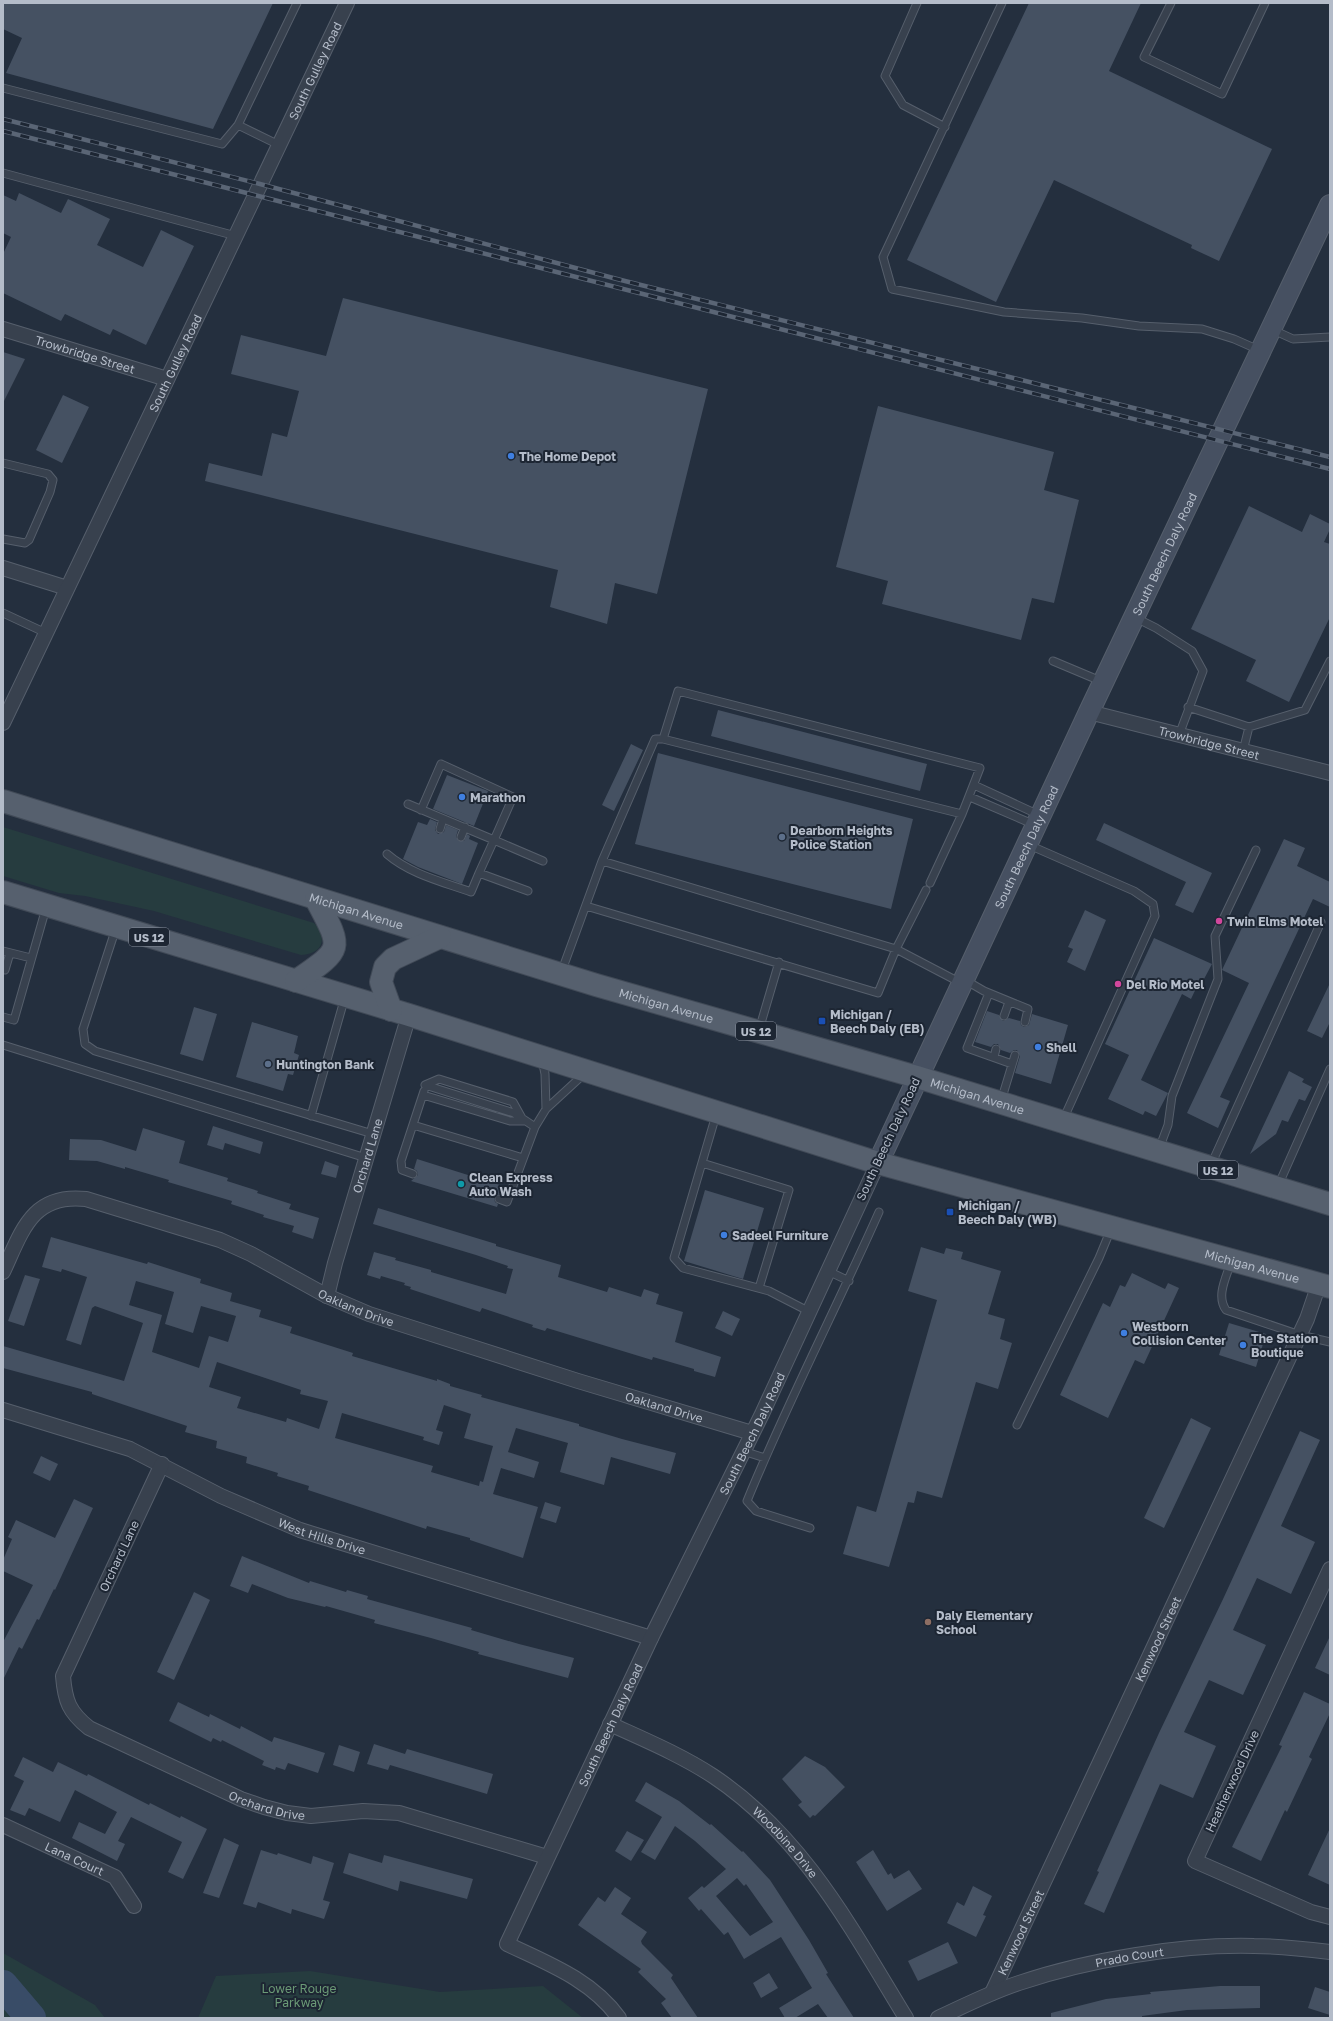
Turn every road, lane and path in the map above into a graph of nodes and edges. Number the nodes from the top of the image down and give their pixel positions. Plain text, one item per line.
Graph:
1 (297, 3) edge
2 (347, 3) edge
3 (916, 3) edge
4 (1002, 3) edge
5 (1170, 3) edge
6 (1265, 3) edge
7 (3, 88) edge
8 (238, 125) junction
9 (945, 127) junction
10 (279, 145) junction
11 (3, 173) edge
12 (1330, 205) edge
13 (236, 236) junction
14 (3, 328) edge
15 (1271, 329) junction
16 (1330, 337) edge
17 (1261, 351) junction
18 (167, 379) junction
19 (3, 463) edge
20 (3, 538) edge
21 (3, 568) edge
22 (67, 588) junction
23 (3, 613) edge
24 (1134, 617) junction
25 (46, 633) junction
26 (1053, 661) dead end
27 (1330, 661) edge
28 (1103, 682) junction
29 (1188, 707) junction
30 (1089, 712) junction
31 (3, 723) edge
32 (1249, 727) junction
33 (1179, 735) junction
34 (663, 739) junction
35 (1243, 751) junction
36 (1330, 773) edge
37 (974, 785) junction
38 (970, 797) junction
39 (3, 801) edge
40 (408, 804) dead end
41 (421, 810) junction
42 (962, 814) junction
43 (443, 819) junction
44 (1038, 820) junction
45 (465, 827) junction
46 (440, 829) dead end
47 (461, 837) dead end
48 (494, 840) junction
49 (1027, 844) junction
50 (1256, 850) dead end
51 (387, 854) dead end
52 (543, 861) dead end
53 (602, 861) junction
54 (479, 873) junction
55 (930, 883) dead end
56 (926, 890) dead end
57 (528, 891) dead end
58 (3, 892) edge
59 (316, 899) junction
60 (47, 905) junction
61 (586, 906) junction
62 (1321, 922) dead end
63 (117, 927) junction
64 (440, 937) junction
65 (896, 949) junction
66 (7, 952) edge
67 (31, 958) junction
68 (779, 962) junction
69 (5, 970) dead end
70 (561, 974) junction
71 (296, 981) junction
72 (962, 981) junction
73 (989, 993) junction
74 (346, 996) junction
75 (1009, 1002) junction
76 (400, 1012) junction
77 (1004, 1016) dead end
78 (3, 1017) edge
79 (1025, 1022) dead end
80 (758, 1032) junction
81 (3, 1045) edge
82 (996, 1049) dead end
83 (1015, 1055) dead end
84 (541, 1056) junction
85 (994, 1057) junction
86 (1012, 1064) junction
87 (587, 1071) junction
88 (1330, 1071) edge
89 (917, 1077) junction
90 (425, 1085) junction
91 (423, 1095) junction
92 (1000, 1103) junction
93 (546, 1109) junction
94 (716, 1112) junction
95 (311, 1116) junction
96 (524, 1121) junction
97 (1062, 1122) junction
98 (413, 1125) junction
99 (535, 1127) junction
100 (373, 1134) junction
101 (1158, 1151) junction
102 (366, 1158) junction
103 (523, 1158) junction
104 (702, 1163) junction
105 (878, 1163) junction
106 (1210, 1167) junction
107 (413, 1174) dead end
108 (1277, 1188) junction
109 (499, 1200) dead end
110 (1330, 1204) edge
111 (879, 1212) dead end
112 (1112, 1227) junction
113 (1231, 1260) junction
114 (828, 1271) junction
115 (3, 1272) edge
116 (849, 1281) junction
117 (1325, 1286) edge
118 (759, 1288) junction
119 (327, 1296) junction
120 (808, 1311) junction
121 (1300, 1335) junction
122 (1330, 1342) edge
123 (3, 1410) edge
124 (1017, 1425) dead end
125 (752, 1432) junction
126 (743, 1451) junction
127 (765, 1458) junction
128 (162, 1464) junction
129 (810, 1528) dead end
130 (1330, 1568) edge
131 (651, 1638) junction
132 (77, 1647) joint
133 (610, 1724) junction
134 (3, 1825) edge
135 (547, 1857) junction
136 (134, 1906) dead end
137 (1330, 1917) edge
138 (1330, 1952) edge
139 (992, 1993) junction
140 (619, 2018) edge
141 (906, 2018) edge
142 (938, 2018) edge

1 - 8 lane
2 - 10 street, South Gulley Road
3 - 9 lane
4 - 9 lane
5 - 6 lane
7 - 8 lane
8 - 10 lane
9 - 17 lane
10 - 13 street, South Gulley Road
11 - 13 lane
12 - 15 main road, South Beech Daly Road
13 - 18 street, South Gulley Road
14 - 18 street, Trowbridge Street
15 - 16 lane
15 - 17 main road, South Beech Daly Road
17 - 24 main road, South Beech Daly Road
18 - 22 street, South Gulley Road
19 - 20 lane
21 - 22 street
22 - 25 street, South Gulley Road
23 - 25 lane
24 - 28 main road, South Beech Daly Road
24 - 29 lane
25 - 31 street, South Gulley Road
26 - 28 lane
27 - 32 lane
28 - 30 main road, South Beech Daly Road
29 - 32 lane
29 - 33 lane
30 - 33 street, Trowbridge Street
30 - 44 main road, South Beech Daly Road
32 - 35 lane
33 - 35 street, Trowbridge Street
34 - 37 lane
34 - 42 lane
34 - 53 lane
35 - 36 street, Trowbridge Street
37 - 38 lane
37 - 44 lane
38 - 42 lane
38 - 44 lane
39 - 59 main road, Michigan Avenue / US 12
40 - 41 lane
41 - 43 lane
41 - 48 lane
42 - 55 lane
43 - 45 lane
43 - 46 lane
44 - 49 main road, South Beech Daly Road
45 - 47 lane
45 - 48 lane
48 - 52 lane
48 - 54 lane
49 - 72 main road, South Beech Daly Road
49 - 97 lane
50 - 101 lane
51 - 54 lane
53 - 61 lane
53 - 65 lane
54 - 57 lane
56 - 65 lane
58 - 60 main road, Michigan Avenue / US 12
59 - 64 main road, Michigan Avenue / US 12
59 - 71 main road
60 - 63 main road, Michigan Avenue / US 12
60 - 67 lane
61 - 68 lane
61 - 70 lane
62 - 106 lane
63 - 71 main road, Michigan Avenue / US 12
63 - 95 lane
64 - 70 main road, Michigan Avenue / US 12
64 - 76 main road
65 - 68 lane
65 - 72 lane
66 - 67 lane
66 - 69 lane
67 - 78 lane
68 - 80 lane
70 - 80 main road, Michigan Avenue / US 12
71 - 74 main road, Michigan Avenue / US 12
72 - 73 lane
72 - 89 main road, South Beech Daly Road
73 - 75 lane
73 - 85 lane
74 - 76 main road, Michigan Avenue / US 12
74 - 95 lane
75 - 77 lane
75 - 79 lane
76 - 84 main road, Michigan Avenue / US 12
76 - 100 street, Orchard Lane
80 - 89 main road, Michigan Avenue / US 12
81 - 102 lane
82 - 85 lane
83 - 86 lane
84 - 87 main road, Michigan Avenue / US 12
84 - 93 lane
85 - 86 lane
86 - 92 lane
87 - 93 lane
87 - 94 main road, Michigan Avenue / US 12
88 - 108 lane
89 - 92 main road, Michigan Avenue / US 12
89 - 105 main road, South Beech Daly Road
90 - 91 lane
90 - 96 lane
90 - 96 lane
91 - 96 lane
91 - 98 lane
92 - 97 main road, Michigan Avenue / US 12
93 - 99 lane
94 - 104 lane
94 - 105 main road, Michigan Avenue / US 12
95 - 100 lane
96 - 99 lane
97 - 101 main road, Michigan Avenue / US 12
98 - 103 lane
98 - 107 lane
99 - 103 lane
100 - 102 street, Orchard Lane
101 - 106 main road, Michigan Avenue / US 12
102 - 119 street, Orchard Lane
103 - 109 lane
104 - 118 lane
104 - 118 lane
105 - 112 main road, Michigan Avenue / US 12
105 - 114 street, South Beech Daly Road
106 - 108 main road, Michigan Avenue / US 12
108 - 110 main road, Michigan Avenue / US 12
111 - 116 lane
112 - 113 main road, Michigan Avenue / US 12
112 - 124 lane
113 - 117 main road, Michigan Avenue / US 12
113 - 121 lane
114 - 116 lane
114 - 120 street, South Beech Daly Road
115 - 119 street, Oakland Drive
116 - 127 lane
117 - 121 street, Kenwood Street
118 - 120 lane
119 - 125 street, Oakland Drive
120 - 125 street, South Beech Daly Road
121 - 122 lane
121 - 139 street, Kenwood Street
123 - 128 street, West Hills Drive
125 - 126 street, South Beech Daly Road
126 - 127 lane
126 - 131 street, South Beech Daly Road
127 - 129 lane
128 - 131 street, West Hills Drive
128 - 132 street, Orchard Lane
130 - 137 street, Heatherwood Drive
131 - 133 street, South Beech Daly Road
132 - 135 street, Orchard Drive
133 - 135 street, South Beech Daly Road
133 - 141 street, Woodbine Drive
134 - 136 street, Lana Court
135 - 140 street, South Beech Daly Road
138 - 139 street, Prado Court
139 - 142 street, Prado Court

